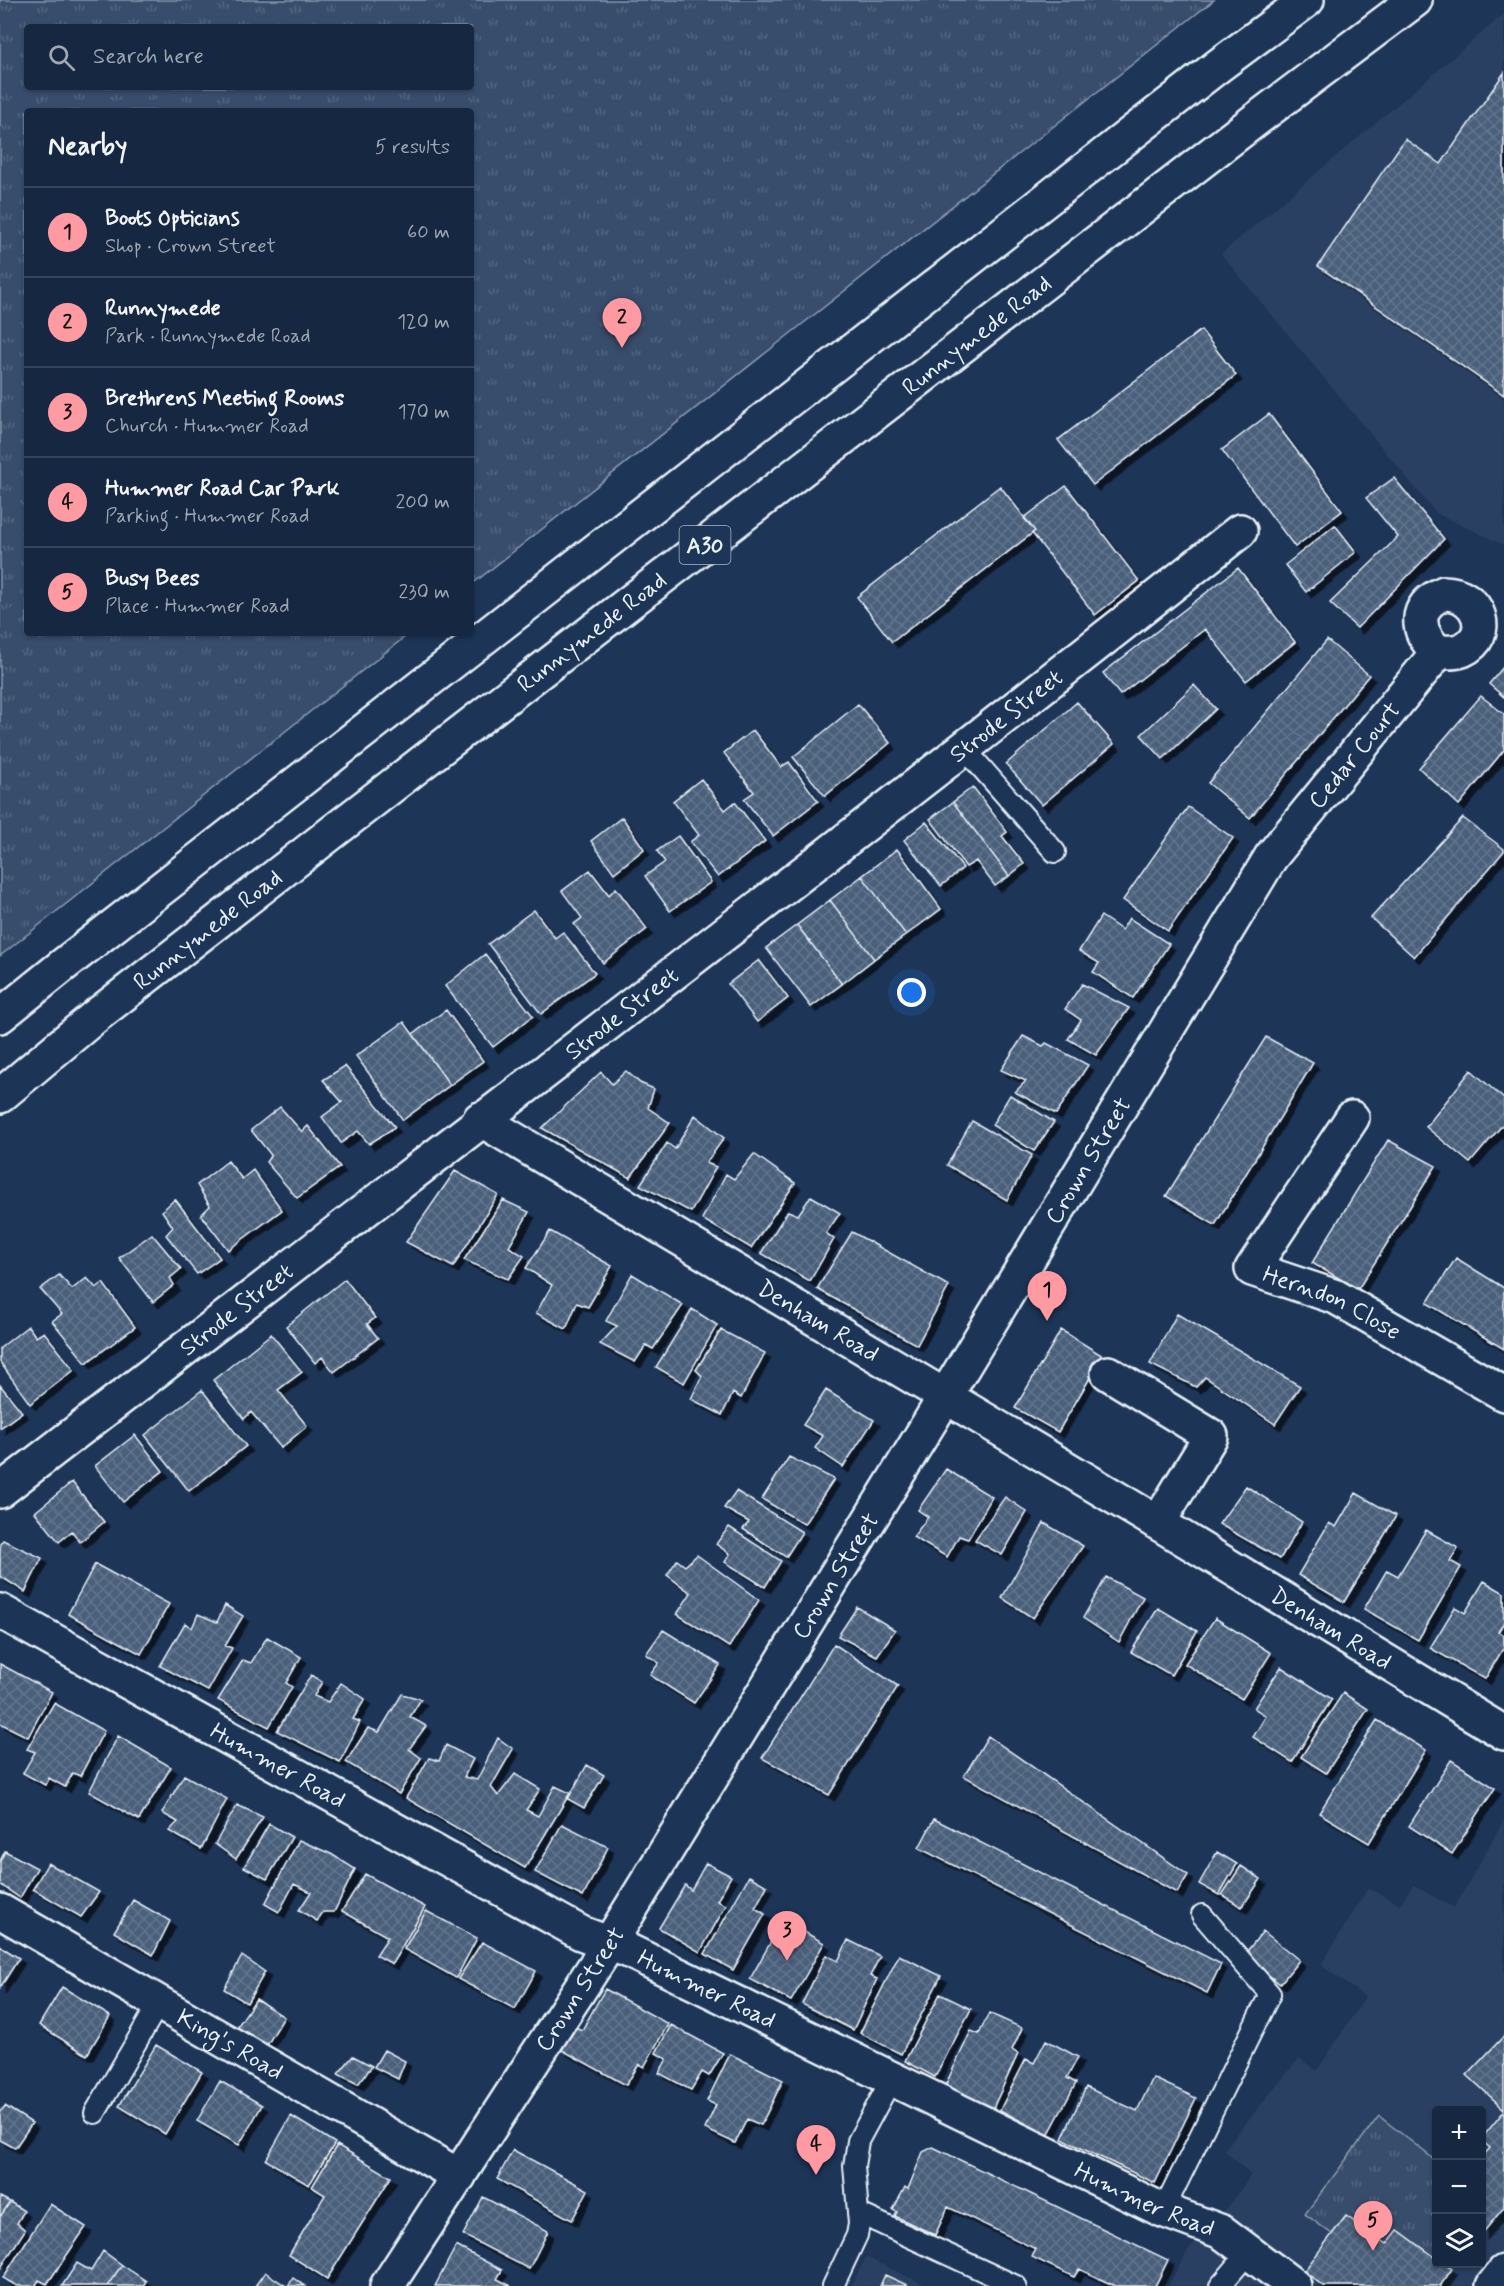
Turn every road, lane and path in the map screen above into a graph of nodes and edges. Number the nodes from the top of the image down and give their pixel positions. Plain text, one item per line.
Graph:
1 (1307, 0) edge
2 (1415, 0) edge
3 (1240, 531) dead end
4 (1438, 652) dead end
5 (965, 749) junction
6 (1055, 852) dead end
7 (1271, 858) joint
8 (0, 1016) edge
9 (0, 1096) edge
10 (1352, 1118) dead end
11 (480, 1119) junction
12 (1108, 1373) dead end
13 (1504, 1394) edge
14 (944, 1397) junction
15 (0, 1491) edge
16 (1158, 1523) junction
17 (0, 1611) edge
18 (1504, 1733) edge
19 (0, 1911) edge
20 (1202, 1915) dead end
21 (609, 1944) junction
22 (159, 2003) junction
23 (891, 2080) junction
24 (95, 2113) dead end
25 (459, 2176) junction
26 (1160, 2209) junction
27 (858, 2213) junction
28 (1250, 2252) junction
29 (1504, 2272) edge
30 (387, 2286) edge
31 (833, 2286) edge
32 (1016, 2286) edge
33 (1220, 2286) edge
34 (1294, 2286) edge
35 (1493, 2286) edge

1 - 8 street, A30
2 - 9 street, Runnymede Road / A30
3 - 5 street, Strode Street
4 - 7 street, Cedar Court
5 - 6 lane
5 - 11 street, Strode Street
7 - 14 street, Crown Street
10 - 13 street, Herndon Close
11 - 14 street, Denham Road
11 - 15 street, Strode Street
12 - 16 street
14 - 16 street, Denham Road
14 - 21 street, Crown Street
16 - 18 street, Denham Road
17 - 21 street, Hummer Road
19 - 22 street, King's Road
20 - 26 lane
21 - 23 street, Hummer Road
21 - 25 street, Crown Street
22 - 24 lane
22 - 25 street, King's Road
23 - 26 street, Hummer Road
23 - 27 lane
25 - 30 street, Crown Street
26 - 28 street, Hummer Road
27 - 31 lane
27 - 32 lane
28 - 33 lane
28 - 34 street, Hummer Road
29 - 35 street

